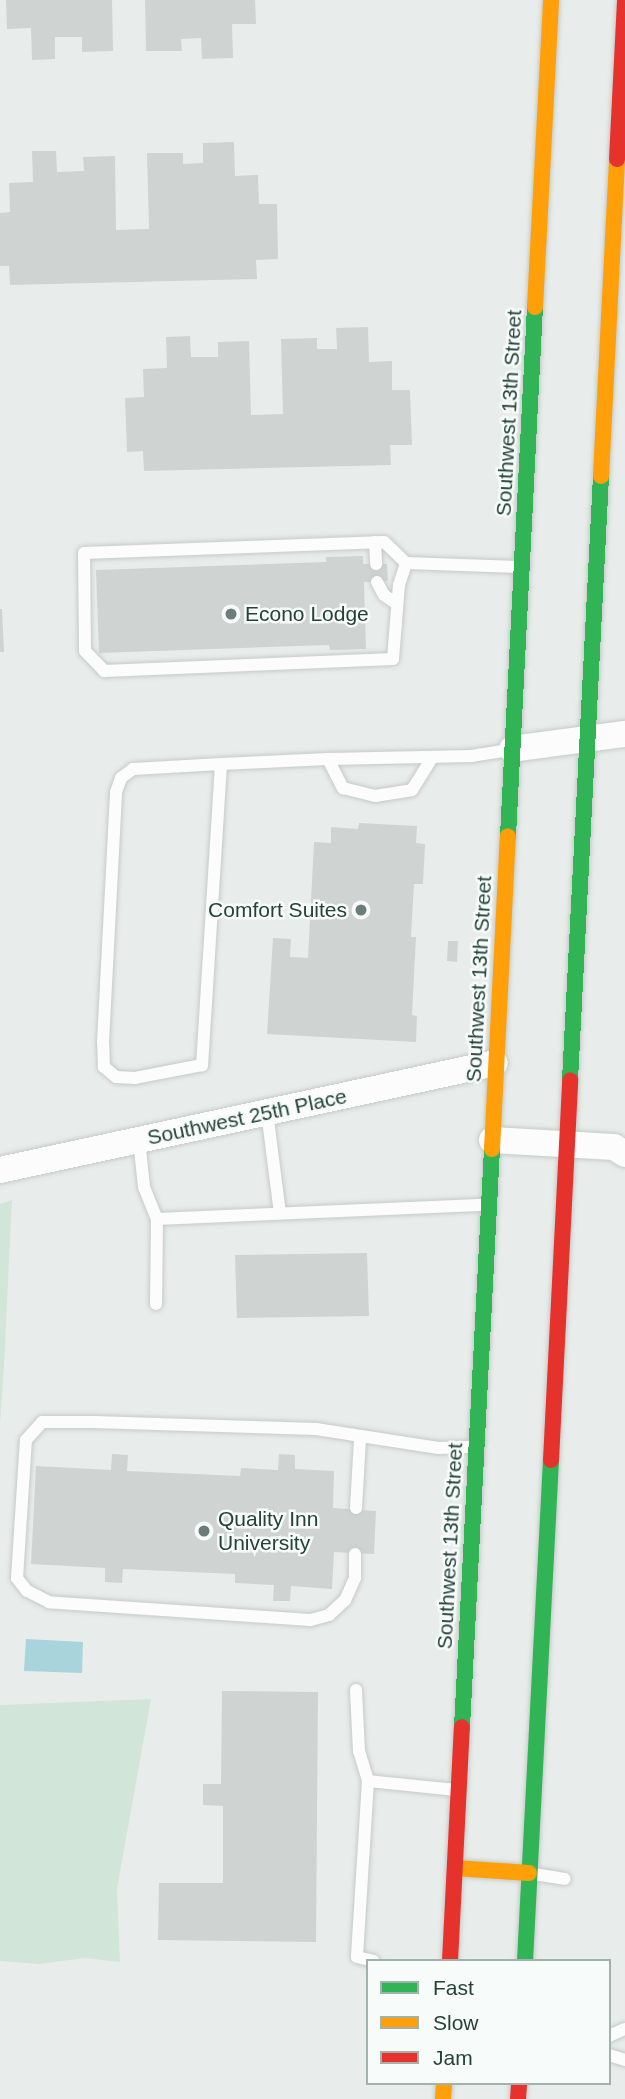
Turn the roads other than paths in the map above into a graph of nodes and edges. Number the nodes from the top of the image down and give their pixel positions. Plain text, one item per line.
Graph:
1 (551, 0) edge
2 (625, 0) edge
3 (375, 542) junction
4 (406, 563) junction
5 (376, 564) dead end
6 (522, 567) junction
7 (377, 582) dead end
8 (397, 604) junction
9 (625, 734) edge
10 (588, 738) junction
11 (512, 749) junction
12 (433, 757) junction
13 (328, 759) junction
14 (221, 764) junction
15 (495, 1063) junction
16 (267, 1112) junction
17 (139, 1140) junction
18 (492, 1140) junction
19 (567, 1145) junction
20 (625, 1154) edge
21 (0, 1170) edge
22 (488, 1205) junction
23 (280, 1213) junction
24 (157, 1219) junction
25 (156, 1304) dead end
26 (360, 1438) junction
27 (476, 1447) junction
28 (356, 1508) dead end
29 (355, 1554) dead end
30 (356, 1690) dead end
31 (368, 1781) junction
32 (459, 1791) junction
33 (455, 1868) junction
34 (530, 1873) junction
35 (565, 1879) dead end
36 (366, 1959) edge
37 (450, 1959) edge
38 (525, 1959) edge

1 - 6 main road, Southwest 13th Street
2 - 10 main road
3 - 4 lane
3 - 5 lane
3 - 8 lane
4 - 6 lane
4 - 8 lane
6 - 11 main road, Southwest 13th Street
7 - 8 lane
9 - 10 street
10 - 11 street
10 - 19 main road
11 - 12 lane
11 - 15 main road, Southwest 13th Street
12 - 13 lane
12 - 13 lane
13 - 14 lane
14 - 14 lane
15 - 16 street, Southwest 25th Place
15 - 18 main road, Southwest 13th Street
16 - 17 street, Southwest 25th Place
16 - 23 lane
17 - 21 street, Southwest 25th Place
17 - 24 lane
18 - 19 street
18 - 22 main road, Southwest 13th Street
19 - 20 street
19 - 34 main road
22 - 23 lane
22 - 27 main road, Southwest 13th Street
23 - 24 lane
24 - 25 lane
26 - 27 lane
26 - 28 lane
26 - 29 lane
27 - 32 main road, Southwest 13th Street
30 - 31 lane
31 - 32 lane
31 - 36 lane
32 - 33 main road, Southwest 13th Street
33 - 34 main road
33 - 37 main road, Southwest 13th Street
34 - 35 lane
34 - 38 main road

